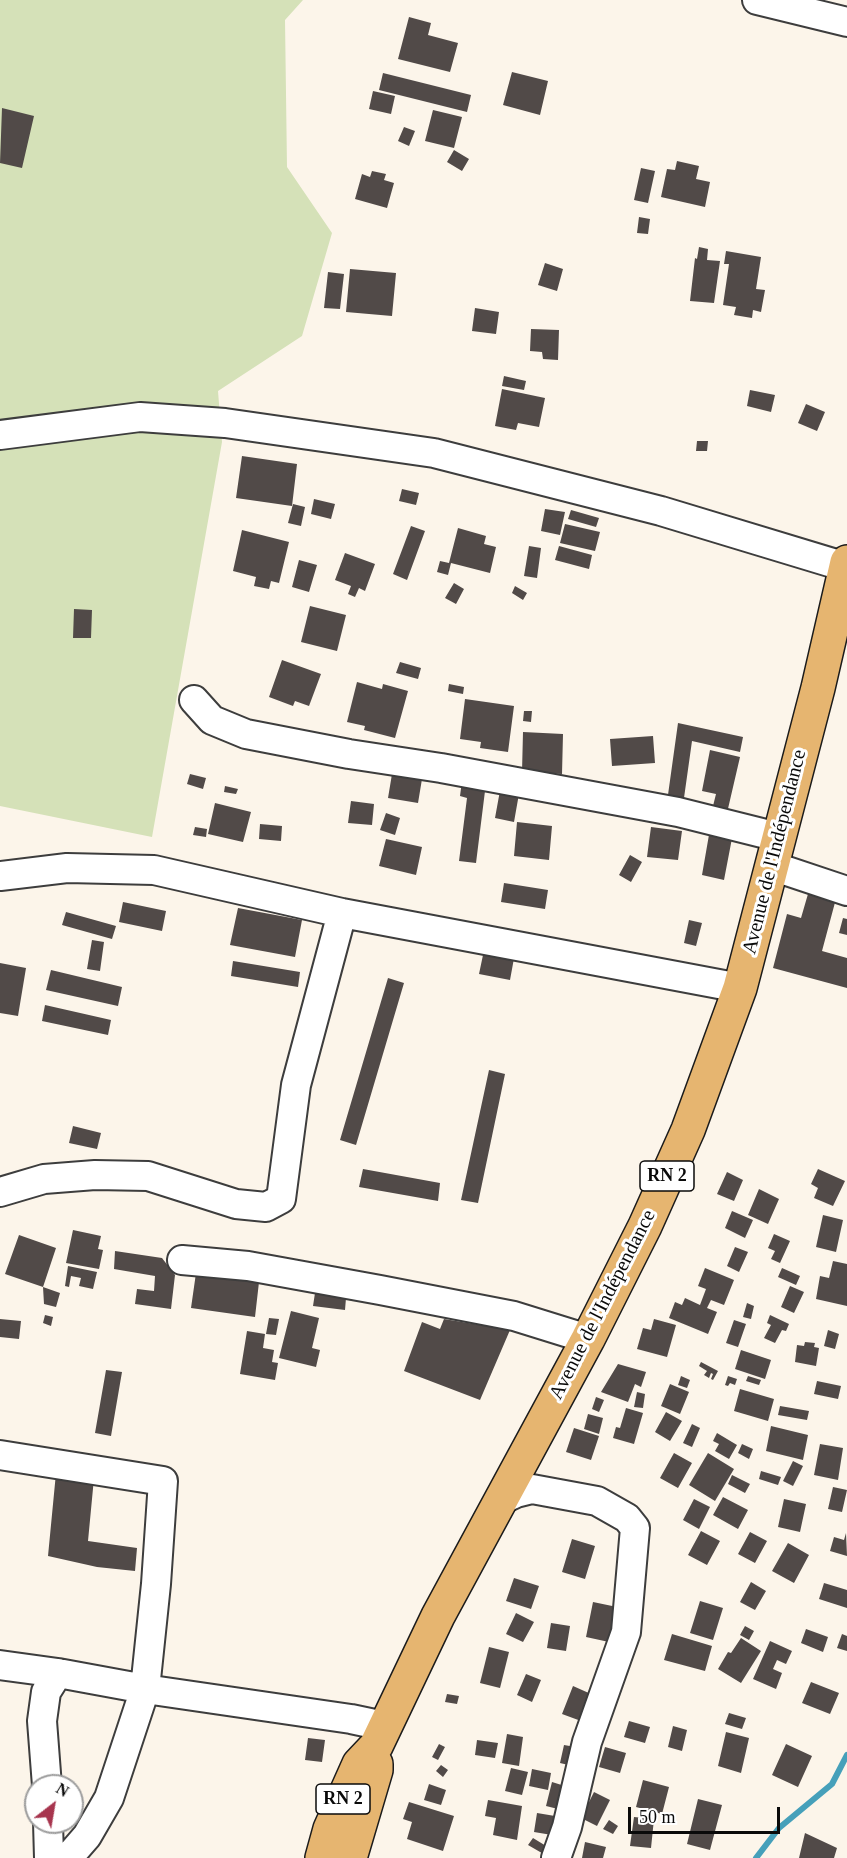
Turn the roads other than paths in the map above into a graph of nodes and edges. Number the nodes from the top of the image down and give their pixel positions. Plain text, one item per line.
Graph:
1 (757, 0) edge
2 (847, 22) edge
3 (0, 435) edge
4 (847, 565) edge
5 (194, 700) dead end
6 (775, 852) junction
7 (0, 876) edge
8 (847, 891) edge
9 (342, 913) junction
10 (740, 988) junction
11 (0, 1192) edge
12 (182, 1260) dead end
13 (588, 1339) junction
14 (0, 1455) edge
15 (501, 1500) junction
16 (0, 1665) edge
17 (58, 1673) junction
18 (145, 1689) junction
19 (380, 1736) junction
20 (46, 1774) edge
21 (48, 1834) edge
22 (49, 1858) edge
23 (68, 1858) edge
24 (322, 1858) edge
25 (350, 1858) edge
26 (556, 1858) edge

1 - 2 street
3 - 4 street
4 - 6 main road, Avenue de l'Indépendance / RN 2
5 - 6 street
6 - 8 street
6 - 10 main road, Avenue de l'Indépendance / RN 2
7 - 9 street
9 - 10 street
9 - 11 street
10 - 13 main road, Avenue de l'Indépendance / RN 2
12 - 13 street
13 - 15 main road, Avenue de l'Indépendance / RN 2
14 - 18 street
15 - 19 main road, Avenue de l'Indépendance / RN 2
15 - 26 street
16 - 17 street
17 - 18 street
17 - 20 street
18 - 19 street
18 - 23 street
19 - 24 main road, Avenue de l'Indépendance / RN 2
19 - 25 main road, Avenue de l'Indépendance / RN 2
21 - 22 street

